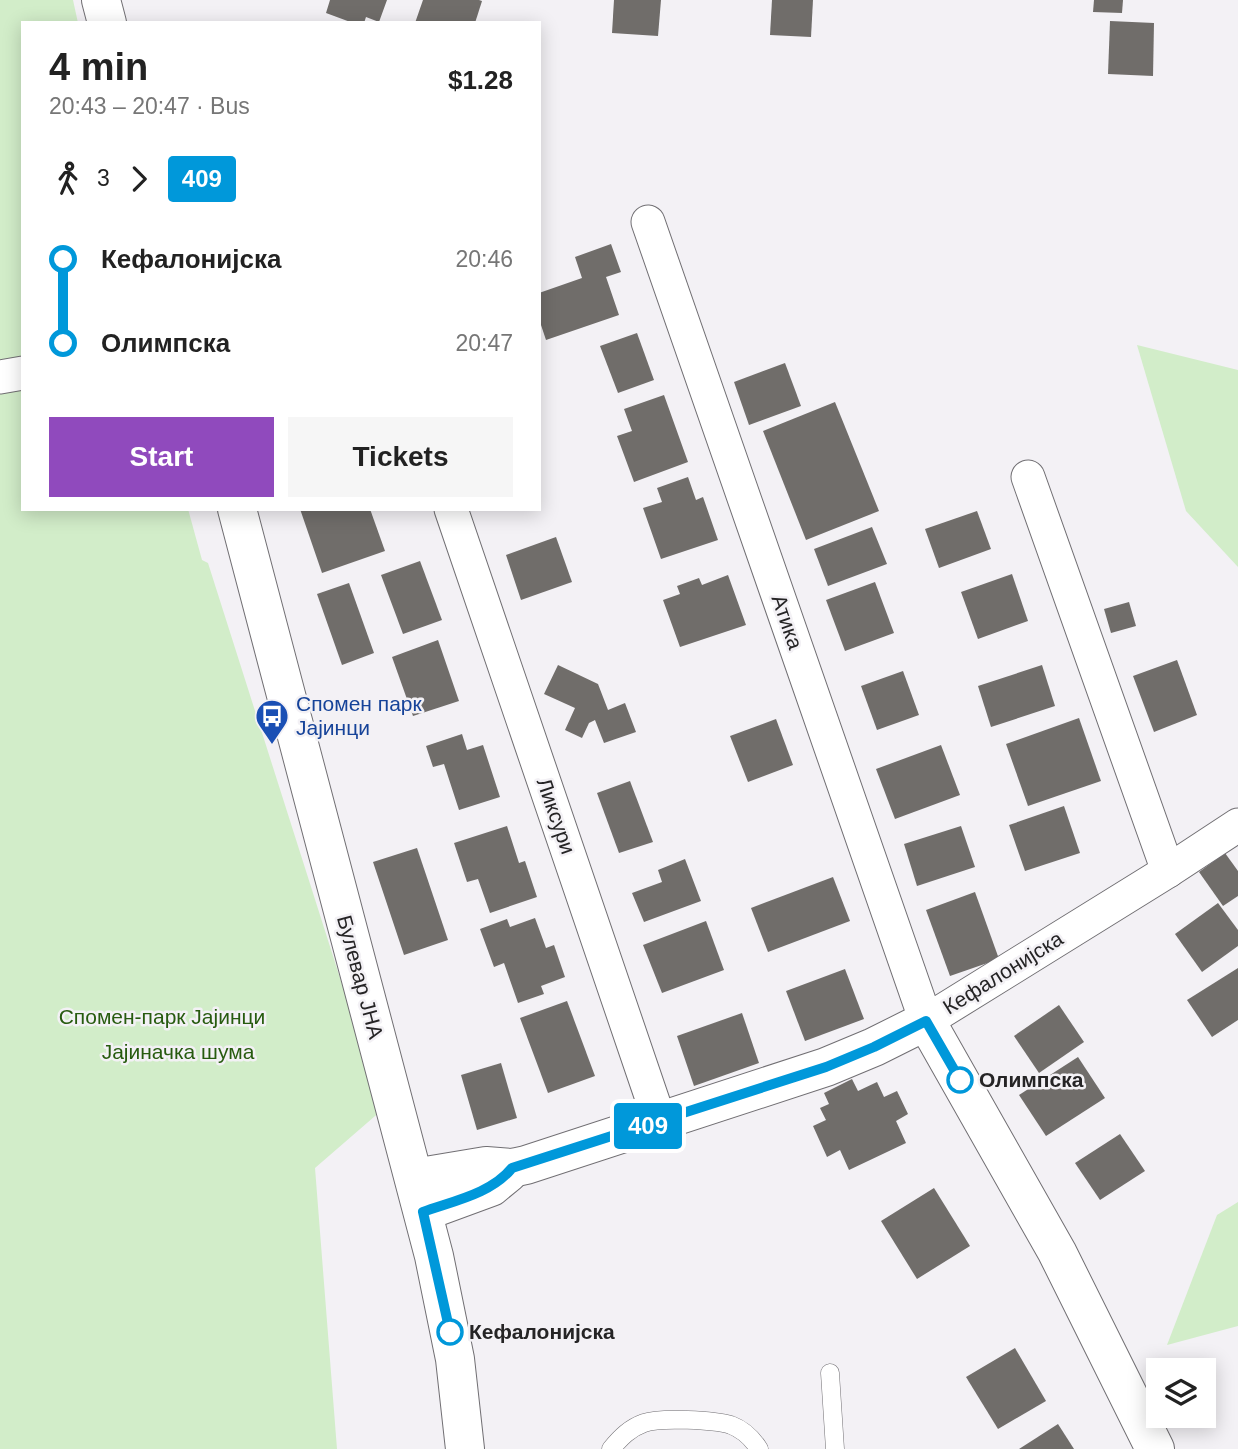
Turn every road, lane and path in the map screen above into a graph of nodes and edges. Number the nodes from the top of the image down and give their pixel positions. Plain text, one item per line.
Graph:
1 (101, 0) edge
2 (106, 21) edge
3 (648, 222) dead end
4 (21, 373) edge
5 (0, 377) edge
6 (1028, 477) dead end
7 (238, 511) edge
8 (452, 511) edge
9 (1238, 825) edge
10 (1168, 871) junction
11 (926, 1021) junction
12 (660, 1122) junction
13 (418, 1195) junction
14 (830, 1373) dead end
15 (465, 1449) edge
16 (611, 1449) edge
17 (759, 1449) edge
18 (835, 1449) edge
19 (1155, 1449) edge

1 - 2 street
3 - 11 street, Атика
4 - 5 street
6 - 10 street
7 - 13 street, Булевар ЈНА
8 - 12 street, Ликсури
9 - 10 street, Кефалонијска
10 - 11 street, Кефалонијска
11 - 12 street, Кефалонијска
11 - 19 street
12 - 13 street, Кефалонијска
13 - 15 street, Булевар ЈНА
14 - 18 lane
16 - 17 lane

